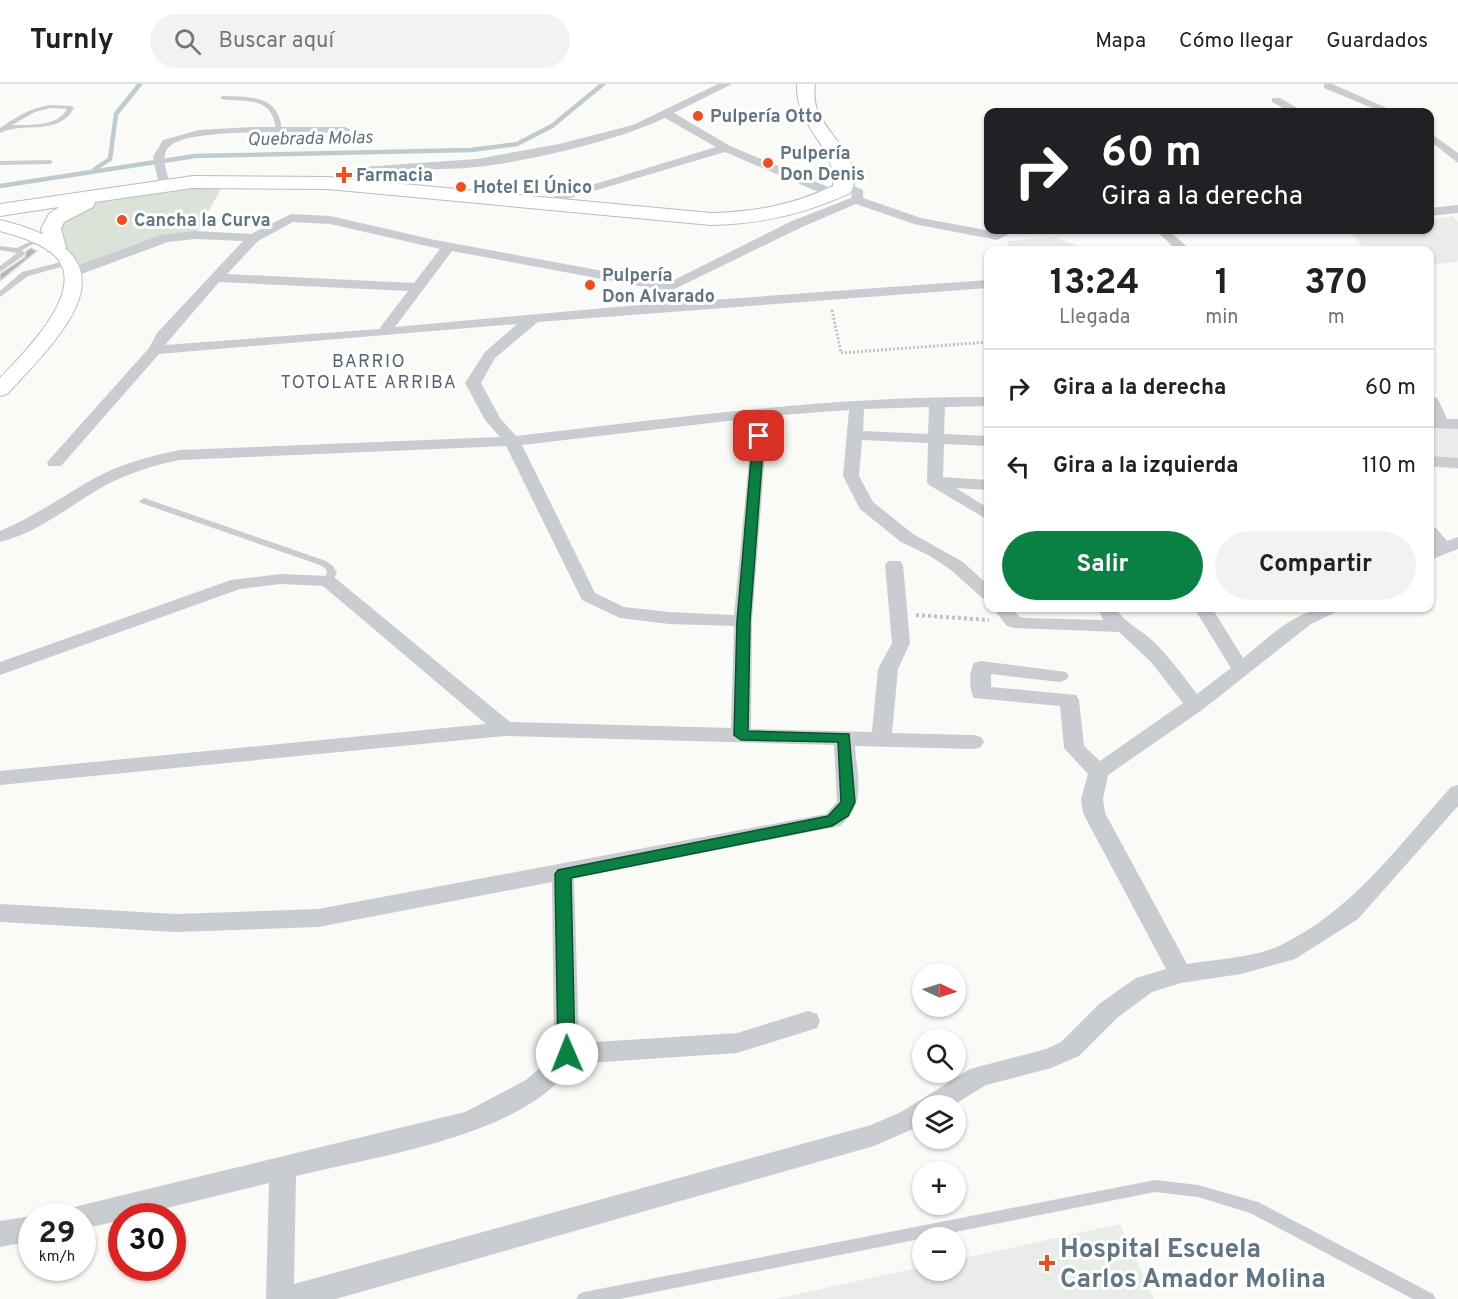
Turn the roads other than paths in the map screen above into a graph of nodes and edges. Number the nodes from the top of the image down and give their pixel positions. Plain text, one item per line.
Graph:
1 (727, 84) edge
2 (806, 84) edge
3 (1329, 86) dead end
4 (223, 98) dead end
5 (1276, 100) dead end
6 (1291, 108) edge
7 (1381, 108) edge
8 (667, 114) junction
9 (3, 129) edge
10 (345, 130) dead end
11 (279, 131) junction
12 (1434, 140) edge
13 (726, 148) junction
14 (1458, 159) edge
15 (50, 162) dead end
16 (0, 163) edge
17 (161, 169) junction
18 (328, 183) junction
19 (108, 192) junction
20 (845, 193) junction
21 (539, 203) junction
22 (0, 210) edge
23 (1434, 210) edge
24 (1456, 211) edge
25 (0, 225) edge
26 (984, 233) edge
27 (987, 234) edge
28 (1001, 234) edge
29 (1167, 234) edge
30 (997, 236) junction
31 (253, 238) junction
32 (46, 244) junction
33 (1000, 246) edge
34 (1181, 246) edge
35 (448, 247) junction
36 (0, 248) edge
37 (18, 250) junction
38 (70, 267) junction
39 (0, 270) edge
40 (216, 278) junction
41 (984, 284) edge
42 (418, 287) junction
43 (669, 288) junction
44 (0, 295) edge
45 (627, 310) junction
46 (534, 319) junction
47 (383, 333) junction
48 (155, 350) junction
49 (0, 390) edge
50 (937, 401) junction
51 (984, 401) edge
52 (857, 405) junction
53 (761, 412) junction
54 (1435, 424) edge
55 (1458, 424) edge
56 (853, 435) junction
57 (938, 438) junction
58 (512, 441) junction
59 (984, 441) edge
60 (1434, 461) edge
61 (55, 463) dead end
62 (1458, 463) edge
63 (935, 482) junction
64 (984, 485) edge
65 (144, 501) dead end
66 (984, 513) edge
67 (0, 537) edge
68 (1434, 537) edge
69 (1444, 548) edge
70 (894, 565) dead end
71 (328, 581) junction
72 (984, 590) edge
73 (1109, 612) edge
74 (1205, 612) edge
75 (1008, 614) edge
76 (1301, 614) edge
77 (743, 621) junction
78 (1125, 626) junction
79 (0, 669) edge
80 (1241, 669) junction
81 (1059, 676) dead end
82 (1195, 705) junction
83 (505, 729) junction
84 (741, 735) junction
85 (844, 738) junction
86 (881, 738) junction
87 (974, 742) dead end
88 (1099, 772) junction
89 (0, 778) edge
90 (1458, 792) edge
91 (563, 874) junction
92 (0, 913) edge
93 (1181, 974) junction
94 (808, 1021) dead end
95 (567, 1054) junction
96 (948, 1095) edge
97 (912, 1118) edge
98 (283, 1169) junction
99 (96, 1214) edge
100 (18, 1231) edge
101 (0, 1234) edge
102 (280, 1299) edge
103 (289, 1299) edge
104 (584, 1299) edge
105 (1428, 1299) edge

1 - 8 street
2 - 20 main road
3 - 7 street
4 - 11 lane
5 - 6 street
8 - 13 street
8 - 18 street
9 - 9 lane
10 - 11 street
11 - 17 street
12 - 14 street
13 - 20 street
13 - 21 street
15 - 16 lane
17 - 18 main road
17 - 19 main road
18 - 21 main road
19 - 22 main road
19 - 32 main road
20 - 21 main road
20 - 26 street
20 - 43 street
23 - 24 street
25 - 32 main road
27 - 30 street
28 - 30 street
29 - 34 street
30 - 33 street
31 - 35 street
31 - 38 street
31 - 40 street
32 - 37 lane
32 - 38 main road
35 - 42 street
35 - 43 street
36 - 37 lane
37 - 39 lane
38 - 44 lane
38 - 49 main road
40 - 42 street
40 - 48 street
41 - 45 street
42 - 47 street
43 - 45 street
45 - 46 street
46 - 47 street
46 - 58 street
47 - 48 street
48 - 61 street
50 - 51 street
50 - 52 street
50 - 57 street
52 - 53 street
52 - 56 street
53 - 58 street
53 - 77 street
54 - 55 street
56 - 57 street
56 - 72 street
57 - 59 street
57 - 63 street
58 - 67 street
58 - 77 street
60 - 62 street
63 - 64 street
63 - 66 street
65 - 71 lane
68 - 69 street
70 - 86 street
71 - 79 street
71 - 83 street
73 - 78 street
74 - 80 street
75 - 78 street
76 - 80 street
77 - 84 street
78 - 82 street
80 - 82 street
81 - 88 street
82 - 88 street
83 - 84 street
83 - 89 street
84 - 85 street
85 - 86 street
85 - 91 street
86 - 87 street
88 - 93 street
90 - 93 street
91 - 92 street
91 - 95 street
93 - 96 street
94 - 95 street
95 - 98 street
97 - 103 street
98 - 99 street
98 - 102 street
100 - 101 street
104 - 105 lane

